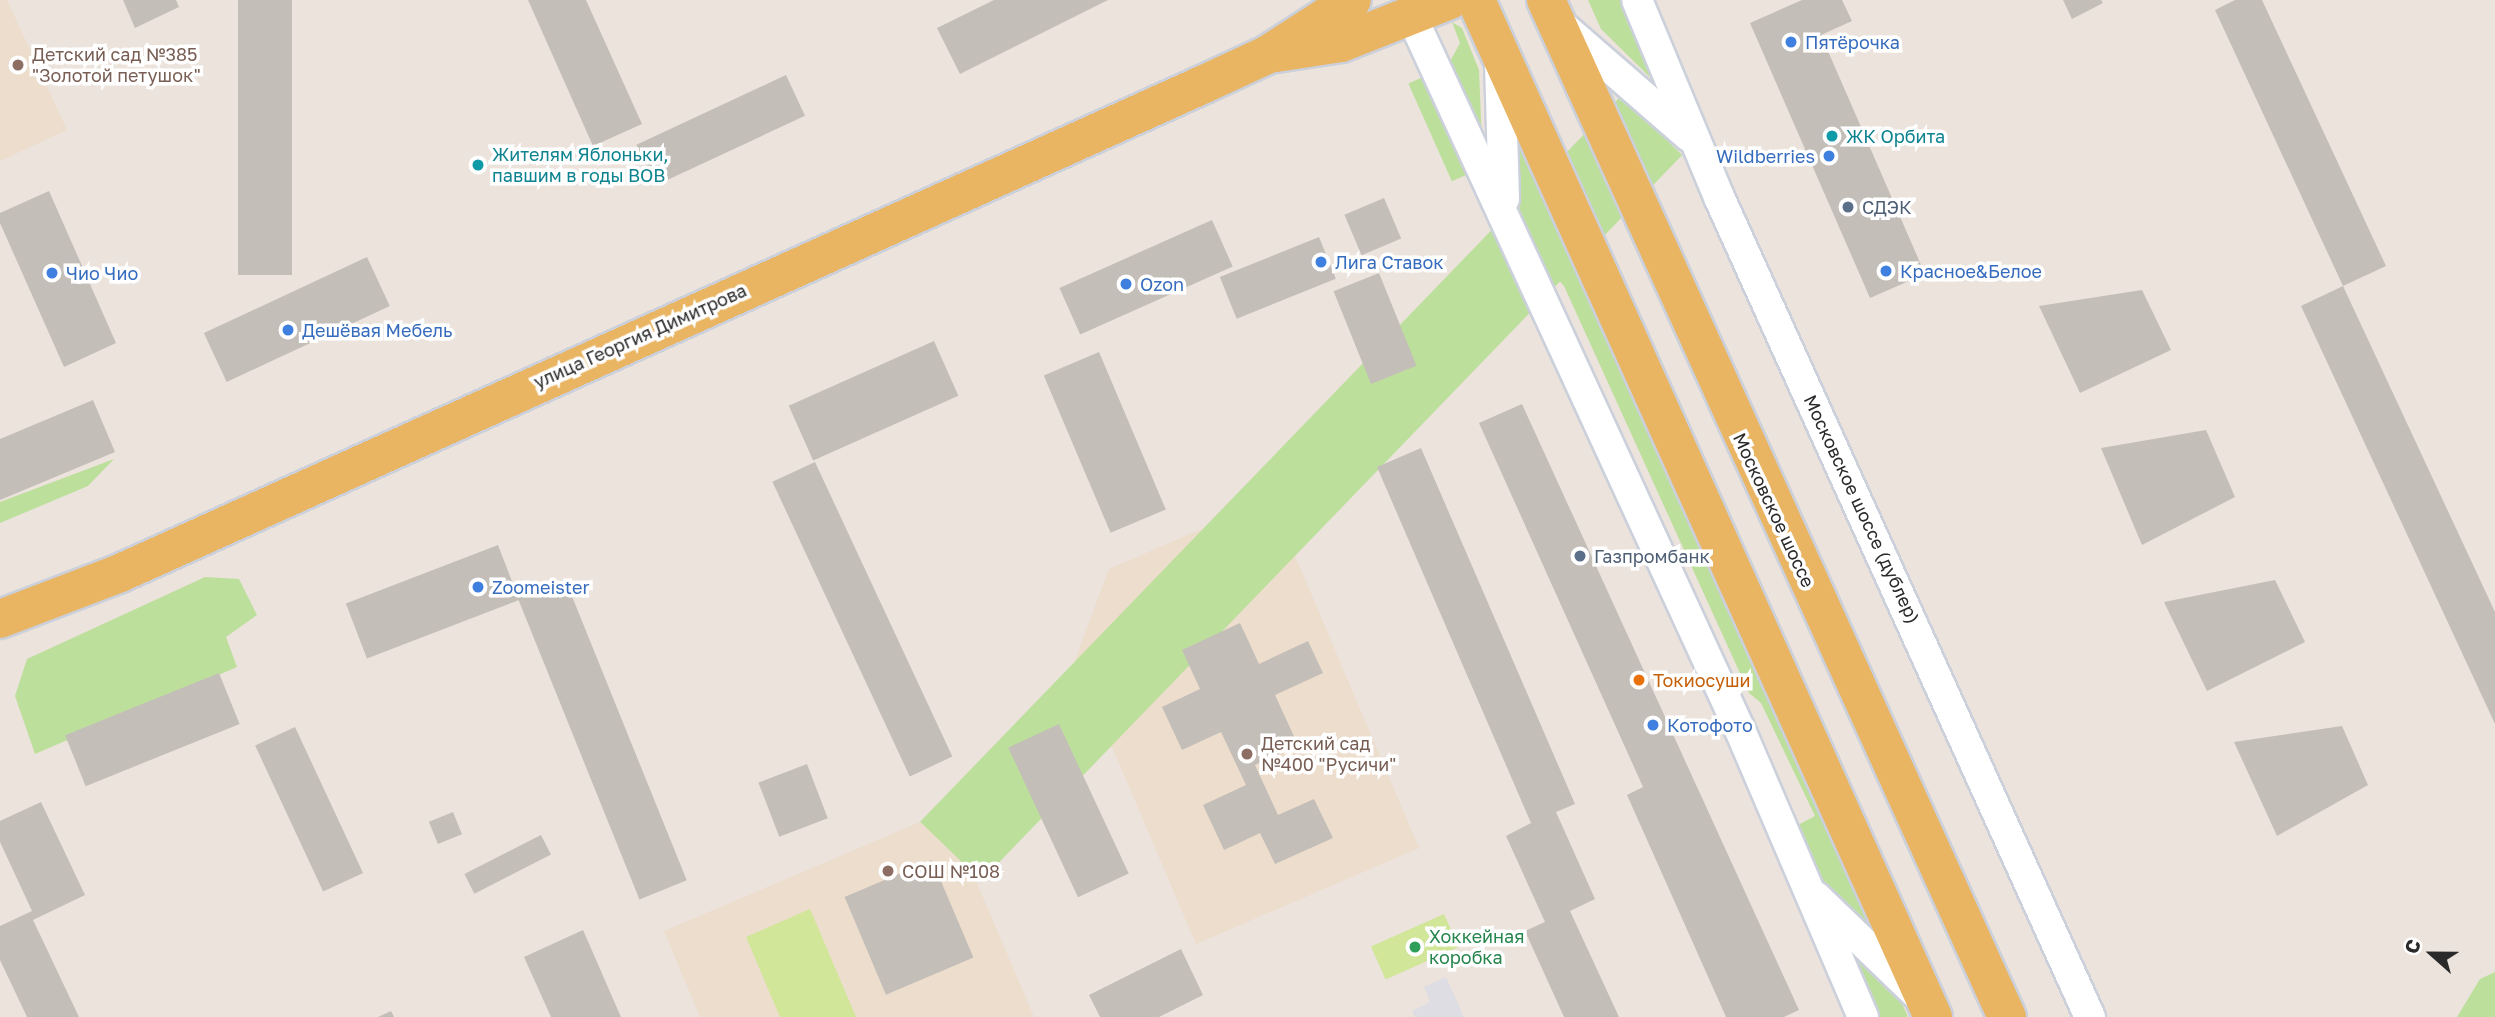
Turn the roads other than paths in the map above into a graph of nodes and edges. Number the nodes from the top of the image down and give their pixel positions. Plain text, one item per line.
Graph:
1 (1352, 0) edge
2 (1450, 0) edge
3 (1476, 0) edge
4 (1637, 0) edge
5 (1551, 10) edge
6 (1411, 16) junction
7 (1499, 50) junction
8 (1267, 55) junction
9 (1695, 141) junction
10 (1505, 210) junction
11 (4, 620) edge
12 (1804, 885) junction
13 (1931, 1011) edge
14 (1863, 1017) edge
15 (2007, 1017) edge
16 (2090, 1017) edge

1 - 8 main road, улица Георгия Димитрова
2 - 6 main road, улица Георгия Димитрова
3 - 7 main road
4 - 9 street, Московское шоссе (дублер)
5 - 9 street
5 - 15 main road, Московское шоссе
6 - 8 main road, улица Георгия Димитрова
6 - 10 street
7 - 10 street
7 - 13 main road
8 - 11 main road, улица Георгия Димитрова
9 - 16 street, Московское шоссе (дублер)
10 - 12 street
12 - 13 street
12 - 14 street

